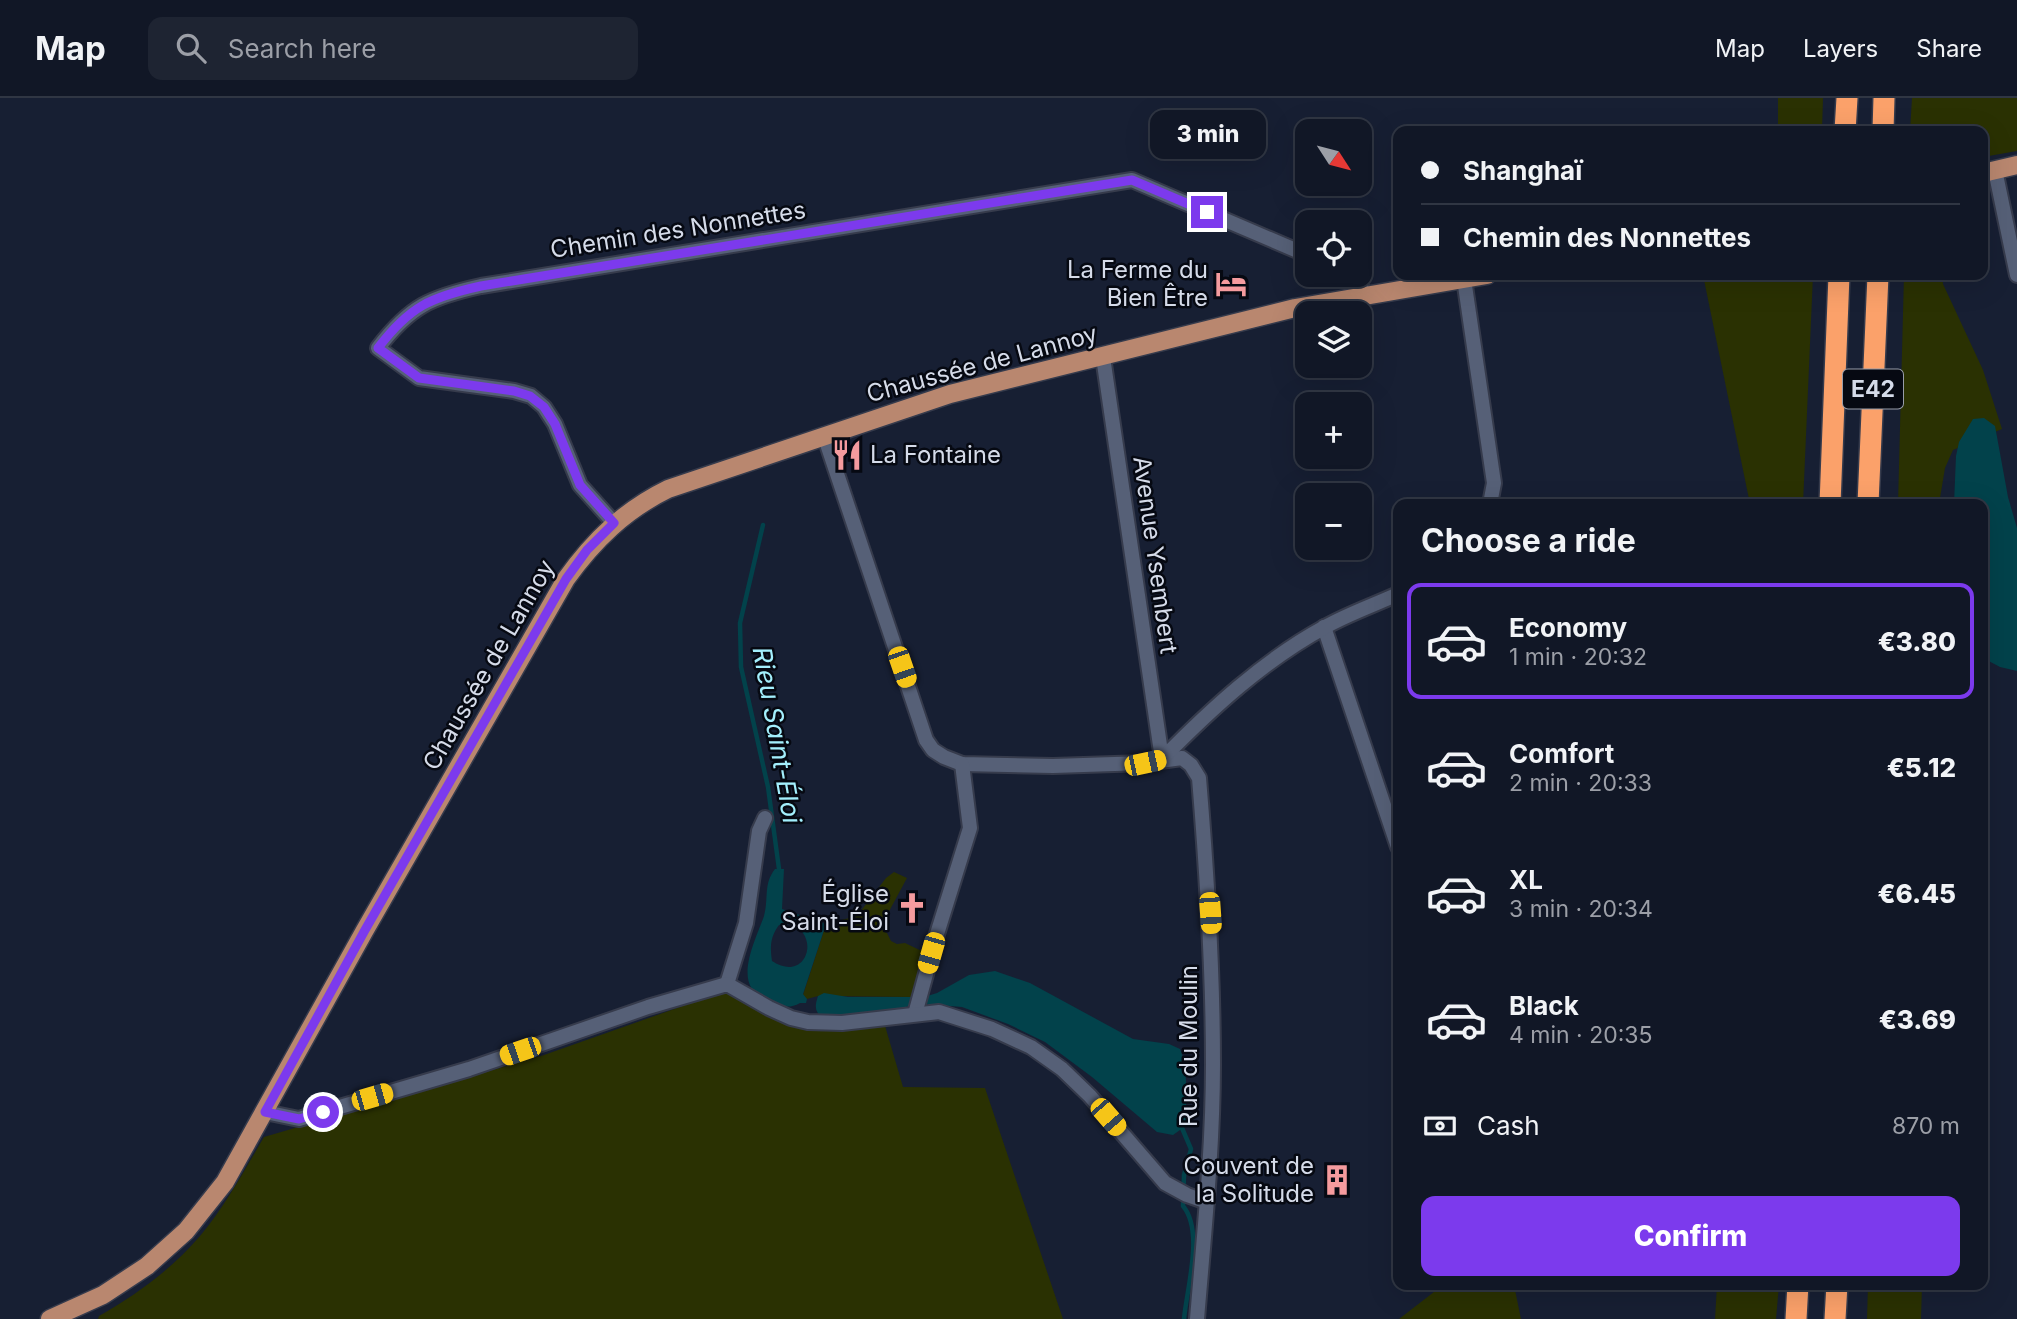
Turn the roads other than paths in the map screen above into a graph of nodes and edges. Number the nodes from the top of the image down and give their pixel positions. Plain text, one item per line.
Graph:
1 (1847, 98) edge
2 (1884, 98) edge
3 (1845, 126) edge
4 (1883, 126) edge
5 (2017, 165) edge
6 (1989, 171) edge
7 (1295, 250) edge
8 (2017, 275) edge
9 (1458, 280) edge
10 (1464, 280) edge
11 (1839, 280) edge
12 (1878, 280) edge
13 (1361, 287) edge
14 (1364, 296) junction
15 (1103, 357) junction
16 (824, 435) junction
17 (1491, 499) edge
18 (1830, 499) edge
19 (1868, 499) edge
20 (614, 523) junction
21 (1393, 596) edge
22 (1324, 627) junction
23 (1162, 759) junction
24 (962, 764) junction
25 (765, 818) dead end
26 (1393, 832) edge
27 (727, 984) junction
28 (916, 1011) junction
29 (265, 1112) junction
30 (1207, 1202) junction
31 (1798, 1290) edge
32 (1837, 1290) edge
33 (50, 1319) edge
34 (1197, 1319) edge
35 (1796, 1319) edge
36 (1835, 1319) edge

1 - 3 highway
2 - 4 highway
5 - 6 main road
6 - 8 street
7 - 20 street, Chemin des Nonnettes
9 - 14 main road, Chaussée de Lannoy
10 - 17 street
11 - 18 highway, E42
12 - 19 highway, E42
13 - 14 street
14 - 15 main road, Chaussée de Lannoy
15 - 16 main road, Chaussée de Lannoy
15 - 23 street, Avenue Ysembert
16 - 20 main road, Chaussée de Lannoy
16 - 24 street
20 - 29 main road, Chaussée de Lannoy
21 - 22 street
22 - 23 street
22 - 26 street
23 - 24 street
23 - 30 street, Rue du Moulin
24 - 28 street
25 - 27 street
27 - 28 street
27 - 29 street
28 - 30 street
29 - 33 main road, Chaussée de Lannoy
30 - 34 street, Rue du Moulin
31 - 35 highway
32 - 36 highway

